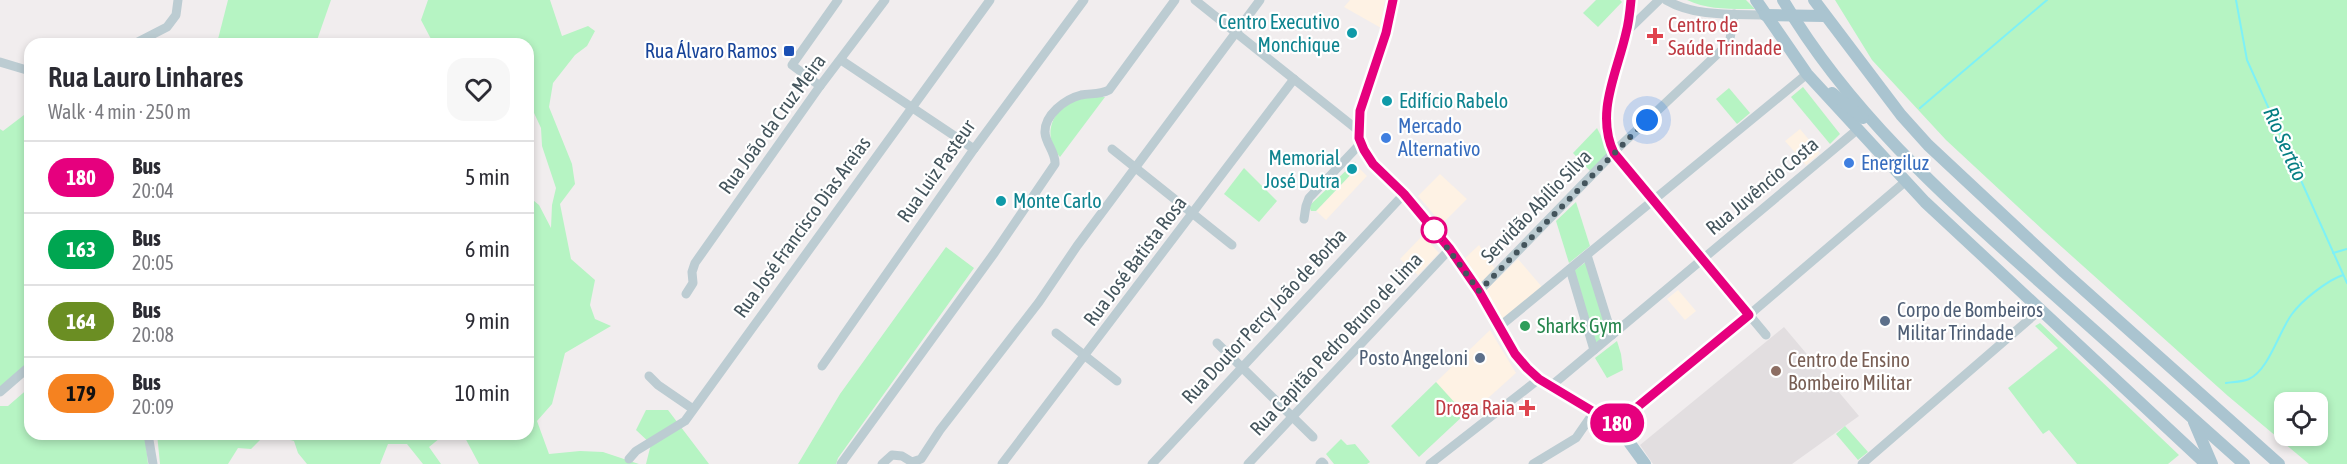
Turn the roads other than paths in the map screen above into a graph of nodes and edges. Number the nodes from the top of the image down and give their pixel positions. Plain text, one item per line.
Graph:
1 (178, 0) edge
2 (838, 0) edge
3 (885, 0) edge
4 (990, 0) edge
5 (1084, 0) edge
6 (1175, 0) edge
7 (1195, 0) edge
8 (1260, 0) edge
9 (1393, 0) edge
10 (1631, 0) edge
11 (1659, 0) edge
12 (1666, 0) edge
13 (1756, 0) edge
14 (1783, 0) edge
15 (1814, 0) edge
16 (1734, 15) junction
17 (1765, 15) junction
18 (1792, 16) junction
19 (1824, 16) junction
20 (1626, 32) junction
21 (1236, 33) junction
22 (145, 38) edge
23 (841, 60) junction
24 (0, 62) edge
25 (24, 69) edge
26 (1807, 74) junction
27 (1294, 79) junction
28 (820, 86) junction
29 (911, 107) junction
30 (1877, 128) junction
31 (1858, 129) junction
32 (1360, 137) junction
33 (974, 149) junction
34 (1112, 149) dead end
35 (1614, 153) junction
36 (1136, 168) junction
37 (1906, 181) junction
38 (1404, 194) junction
39 (1654, 201) junction
40 (1193, 214) junction
41 (1304, 219) dead end
42 (1232, 245) dead end
43 (1450, 249) junction
44 (1587, 255) junction
45 (1702, 259) junction
46 (1570, 269) junction
47 (1479, 291) junction
48 (686, 294) dead end
49 (2040, 310) junction
50 (1749, 315) junction
51 (1499, 327) junction
52 (1056, 333) dead end
53 (1612, 335) junction
54 (1766, 335) dead end
55 (1217, 343) dead end
56 (1594, 350) junction
57 (1085, 356) junction
58 (822, 366) dead end
59 (1242, 367) junction
60 (24, 371) edge
61 (649, 376) dead end
62 (1539, 379) junction
63 (1117, 381) dead end
64 (1551, 386) junction
65 (0, 392) edge
66 (693, 409) junction
67 (1594, 412) junction
68 (2190, 416) junction
69 (1292, 417) junction
70 (1613, 427) junction
71 (1312, 437) dead end
72 (149, 440) edge
73 (629, 459) dead end
74 (1865, 463) edge
75 (153, 464) edge
76 (841, 464) edge
77 (882, 464) edge
78 (1002, 464) edge
79 (1152, 464) edge
80 (1248, 464) edge
81 (1430, 464) edge
82 (1533, 464) edge
83 (1645, 464) edge
84 (2206, 464) edge
85 (2212, 464) edge
86 (2244, 464) edge
87 (2279, 464) edge

1 - 22 street
2 - 28 street
3 - 23 street, Rua João da Cruz Meira
4 - 29 street, Rua José Francisco Dias Areias
5 - 33 street, Rua Luiz Pasteur
6 - 76 street
7 - 21 street
8 - 21 street
9 - 32 main road
10 - 20 street
11 - 20 street
12 - 16 street
13 - 17 main road
14 - 18 main road
15 - 19 main road
16 - 17 street
16 - 35 street, Servidão Abílio Silva
17 - 18 main road
17 - 26 main road
18 - 19 main road
18 - 30 main road
19 - 87 main road
20 - 35 street
21 - 27 street
21 - 36 street
23 - 28 street, Rua João da Cruz Meira
23 - 29 street
24 - 25 street
26 - 30 main road
26 - 31 main road
26 - 39 street
27 - 32 street
27 - 40 street, Rua José Batista Rosa
28 - 48 street, Rua João da Cruz Meira
29 - 33 street
29 - 66 street, Rua José Francisco Dias Areias
30 - 68 main road
31 - 37 main road
31 - 45 street, Rua Juvêncio Costa
32 - 38 main road
32 - 41 street
33 - 58 street, Rua Luiz Pasteur
34 - 36 street
35 - 39 street
35 - 47 street, Servidão Abílio Silva
36 - 40 street
36 - 77 street
37 - 49 main road
37 - 50 street
38 - 43 main road
38 - 59 street, Rua Doutor Percy João de Borba
39 - 44 street
39 - 45 street
40 - 42 street
40 - 57 street, Rua José Batista Rosa
43 - 47 main road
43 - 69 street, Rua Capitão Pedro Bruno de Lima
44 - 46 street
44 - 53 street
45 - 50 street
45 - 53 street, Rua Juvêncio Costa
46 - 51 street
46 - 56 street
47 - 51 main road
49 - 74 street
49 - 84 main road
50 - 54 street
50 - 70 street
51 - 62 main road
52 - 57 street
53 - 56 street, Rua Juvêncio Costa
55 - 59 street
56 - 64 street, Rua Juvêncio Costa
57 - 63 street
57 - 78 street, Rua José Batista Rosa
59 - 69 street
59 - 79 street, Rua Doutor Percy João de Borba
60 - 65 street
61 - 66 street
62 - 64 main road
62 - 81 street
64 - 67 main road
66 - 73 street, Rua José Francisco Dias Areias
67 - 70 main road
67 - 82 street
68 - 85 main road
68 - 86 main road
69 - 71 street
69 - 80 street, Rua Capitão Pedro Bruno de Lima
70 - 83 main road
72 - 75 street

